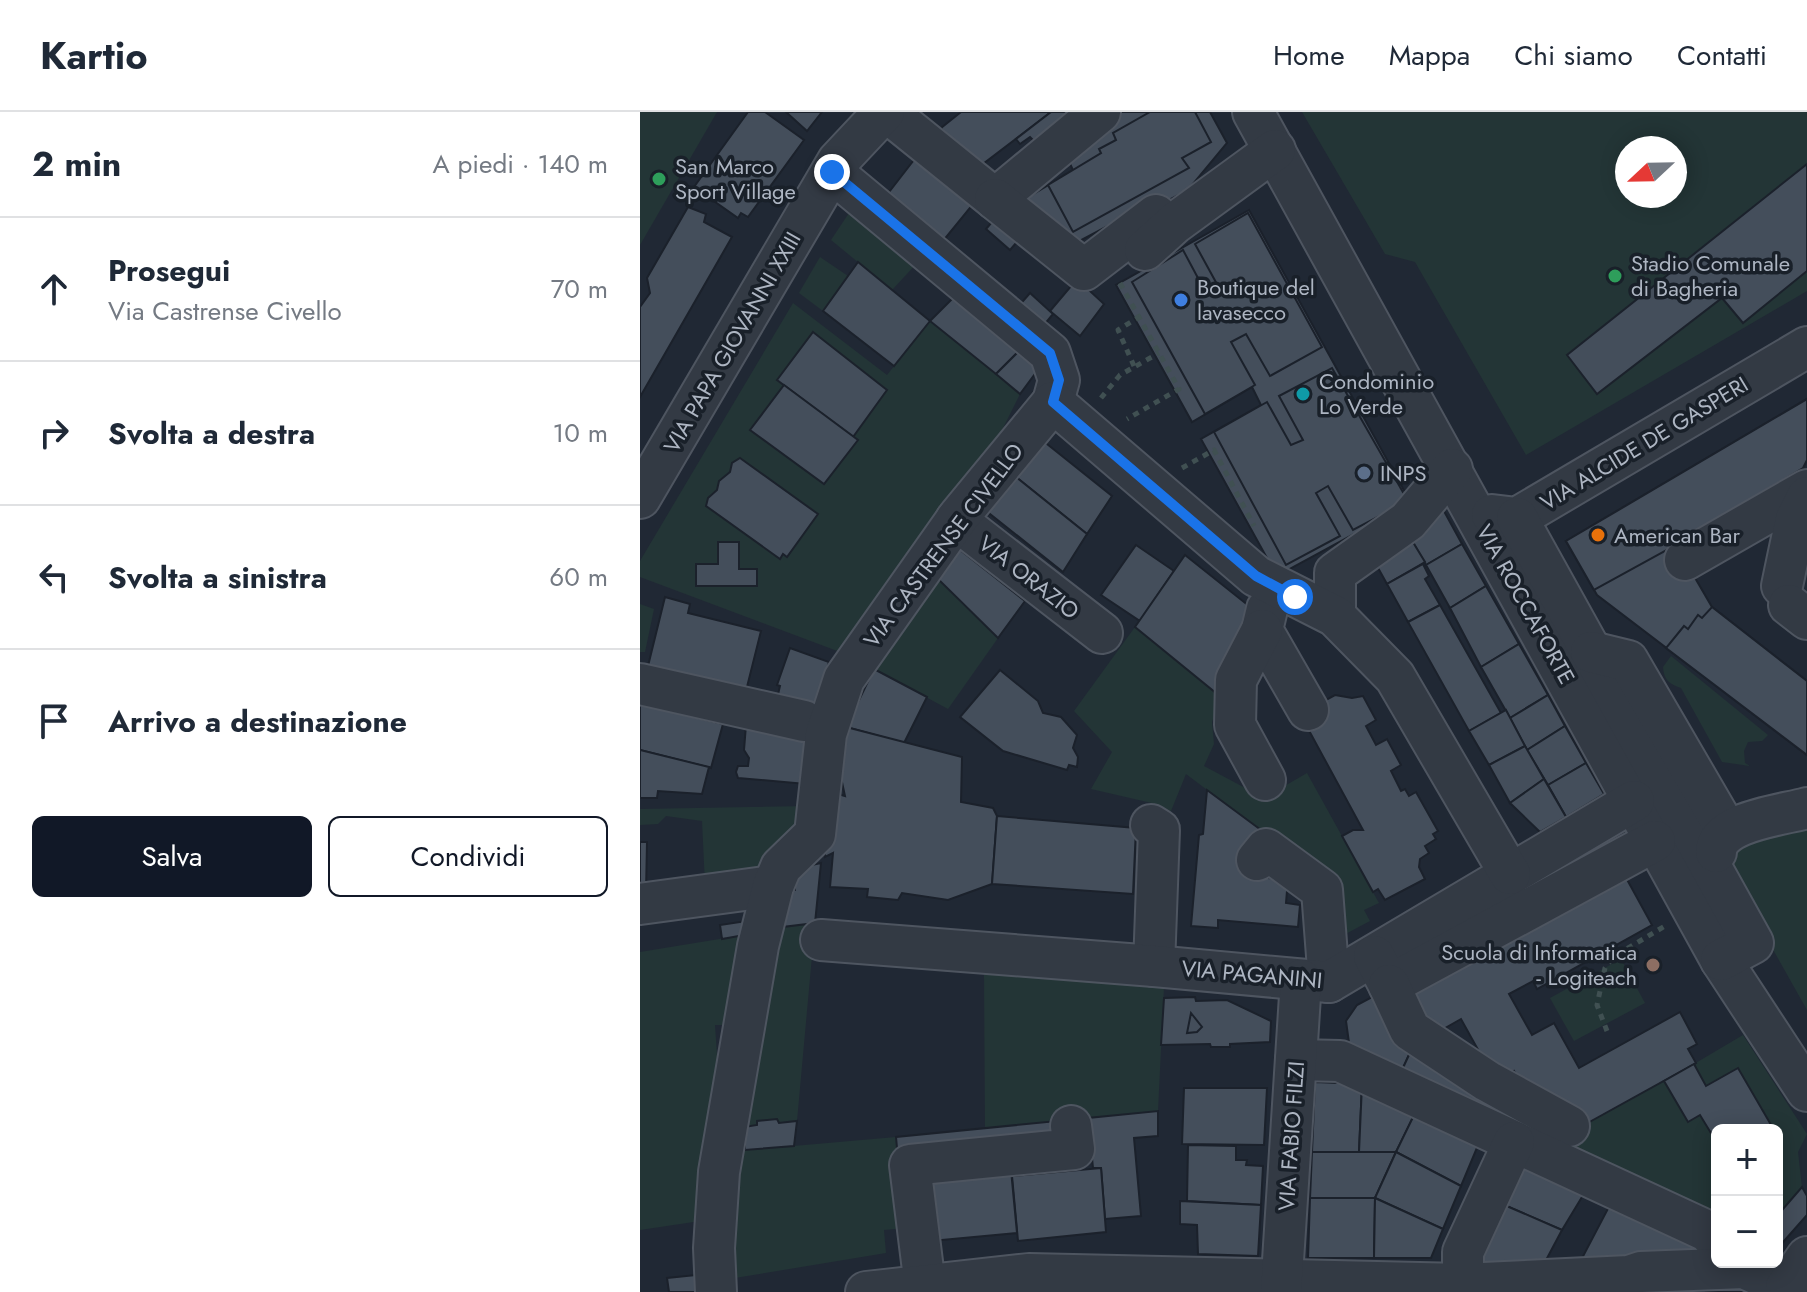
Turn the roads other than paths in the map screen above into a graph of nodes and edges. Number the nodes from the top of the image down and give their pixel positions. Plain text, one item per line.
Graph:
1 (885, 112) edge
2 (1100, 112) edge
3 (1253, 112) edge
4 (1275, 150) junction
5 (1068, 160) dead end
6 (832, 172) junction
7 (1000, 204) junction
8 (1156, 215) dead end
9 (1126, 271) road end
10 (1807, 347) edge
11 (1076, 421) junction
12 (1452, 469) junction
13 (1807, 490) edge
14 (1807, 497) edge
15 (640, 498) edge
16 (1476, 512) junction
17 (1517, 518) junction
18 (956, 520) junction
19 (1685, 560) dead end
20 (1276, 587) junction
21 (1793, 603) edge
22 (1335, 616) junction
23 (1262, 630) junction
24 (1102, 633) dead end
25 (1591, 652) junction
26 (640, 684) edge
27 (1308, 710) dead end
28 (804, 721) dead end
29 (1265, 780) dead end
30 (1807, 808) edge
31 (1652, 816) junction
32 (1151, 825) dead end
33 (1727, 831) junction
34 (1257, 860) dead end
35 (1510, 874) junction
36 (1719, 883) junction
37 (770, 899) junction
38 (642, 917) edge
39 (821, 940) dead end
40 (1721, 960) junction
41 (1154, 966) junction
42 (1382, 970) junction
43 (1315, 981) junction
44 (1296, 1060) junction
45 (1807, 1091) edge
46 (1071, 1126) dead end
47 (1569, 1126) dead end
48 (1514, 1142) junction
49 (1711, 1235) edge
50 (1711, 1261) edge
51 (1763, 1268) edge
52 (1793, 1279) edge
53 (1125, 1284) edge
54 (1630, 1284) edge
55 (1281, 1285) edge
56 (925, 1286) junction
57 (1463, 1288) edge
58 (716, 1292) edge
59 (866, 1292) edge

1 - 6 street, VIA PAPA GIOVANNI XXIII
1 - 7 street
2 - 7 street
3 - 4 street, VIA ROCCAFORTE
4 - 9 street
4 - 12 street, VIA ROCCAFORTE
5 - 7 street
6 - 11 street
6 - 15 street, VIA PAPA GIOVANNI XXIII
7 - 8 street
10 - 17 street, VIA ALCIDE DE GASPERI
11 - 18 street, VIA CASTRENSE CIVELLO
11 - 20 street
12 - 16 street, VIA ROCCAFORTE
12 - 22 street
13 - 19 street
14 - 21 street
16 - 17 street, VIA ALCIDE DE GASPERI
16 - 31 street, VIA ROCCAFORTE
17 - 25 street
18 - 24 street, VIA ORAZIO
18 - 37 street, VIA CASTRENSE CIVELLO
20 - 22 street
20 - 23 street
22 - 35 street
23 - 27 street
23 - 29 street
25 - 31 street
25 - 33 street
26 - 28 street
30 - 33 street
31 - 35 street, VIA PAGANINI
31 - 36 street
31 - 40 street, VIA ROCCAFORTE
31 - 42 street
32 - 41 street
33 - 36 street
34 - 43 street, VIA FABIO FILZI
35 - 42 street, VIA PAGANINI
36 - 40 street
37 - 38 street
37 - 58 street, VIA CASTRENSE CIVELLO
39 - 41 street, VIA PAGANINI
40 - 45 street, VIA ROCCAFORTE
41 - 43 street, VIA PAGANINI
42 - 43 street, VIA PAGANINI
42 - 47 street
43 - 44 street, VIA FABIO FILZI
44 - 48 street
44 - 55 street, VIA FABIO FILZI
46 - 56 street
48 - 49 street
48 - 57 street
50 - 54 street
51 - 52 street
53 - 55 street
53 - 56 street
54 - 57 street
55 - 57 street
56 - 59 street

